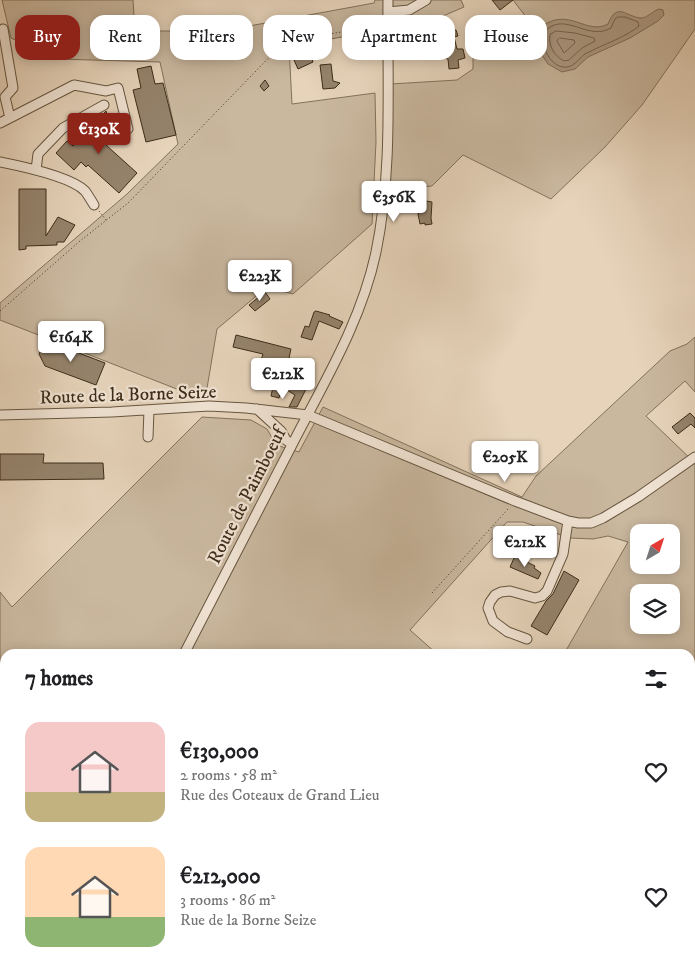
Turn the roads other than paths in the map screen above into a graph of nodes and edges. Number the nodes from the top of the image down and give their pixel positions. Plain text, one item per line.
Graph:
1 (388, 0) edge
2 (426, 0) edge
3 (388, 12) junction
4 (3, 29) dead end
5 (104, 105) dead end
6 (10, 118) junction
7 (0, 123) edge
8 (128, 129) dead end
9 (0, 162) edge
10 (36, 170) junction
11 (94, 205) road end
12 (256, 409) junction
13 (149, 410) junction
14 (0, 415) edge
15 (308, 415) junction
16 (148, 437) dead end
17 (292, 444) junction
18 (695, 457) edge
19 (568, 521) junction
20 (527, 639) dead end
21 (187, 649) edge

1 - 3 street, Route de Paimboeuf
2 - 3 street
3 - 15 street, Route de Paimboeuf
4 - 6 street
5 - 10 street
6 - 7 street
6 - 8 street
9 - 10 street
10 - 11 street
12 - 13 street, Route de la Borne Seize
12 - 15 street, Route de la Borne Seize
12 - 17 street
13 - 14 street, Route de la Borne Seize
13 - 16 street
15 - 17 street, Route de Paimboeuf
15 - 19 street, Route de la Borne Seize
17 - 21 street, Route de Paimboeuf
18 - 19 street, Route de la Borne Seize
19 - 20 street

